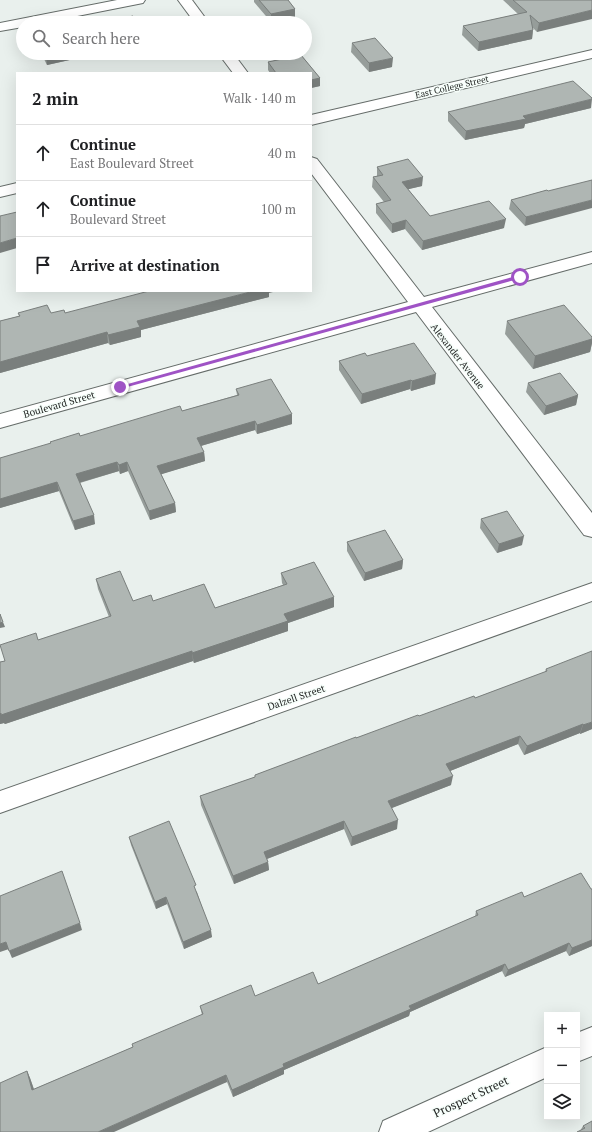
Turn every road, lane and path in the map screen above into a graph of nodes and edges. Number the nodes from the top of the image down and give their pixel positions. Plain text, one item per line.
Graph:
1 (138, 0) edge
2 (185, 0) edge
3 (56, 16) edge
4 (197, 16) edge
5 (16, 24) edge
6 (0, 27) edge
7 (592, 54) edge
8 (231, 60) edge
9 (240, 72) edge
10 (312, 120) edge
11 (312, 163) edge
12 (16, 188) edge
13 (0, 192) edge
14 (592, 257) edge
15 (420, 305) junction
16 (0, 421) edge
17 (592, 529) edge
18 (592, 592) edge
19 (0, 802) edge
20 (592, 1041) edge
21 (580, 1047) edge
22 (544, 1063) edge
23 (394, 1132) edge

1 - 3 street
2 - 4 street
5 - 6 street
7 - 10 street, East College Street
8 - 9 street
11 - 15 street, Alexander Avenue
12 - 13 street
14 - 15 street, Boulevard Street
15 - 16 street, Boulevard Street
15 - 17 street, Alexander Avenue
18 - 19 street, Dalzell Street
20 - 21 street
22 - 23 street, Prospect Street

